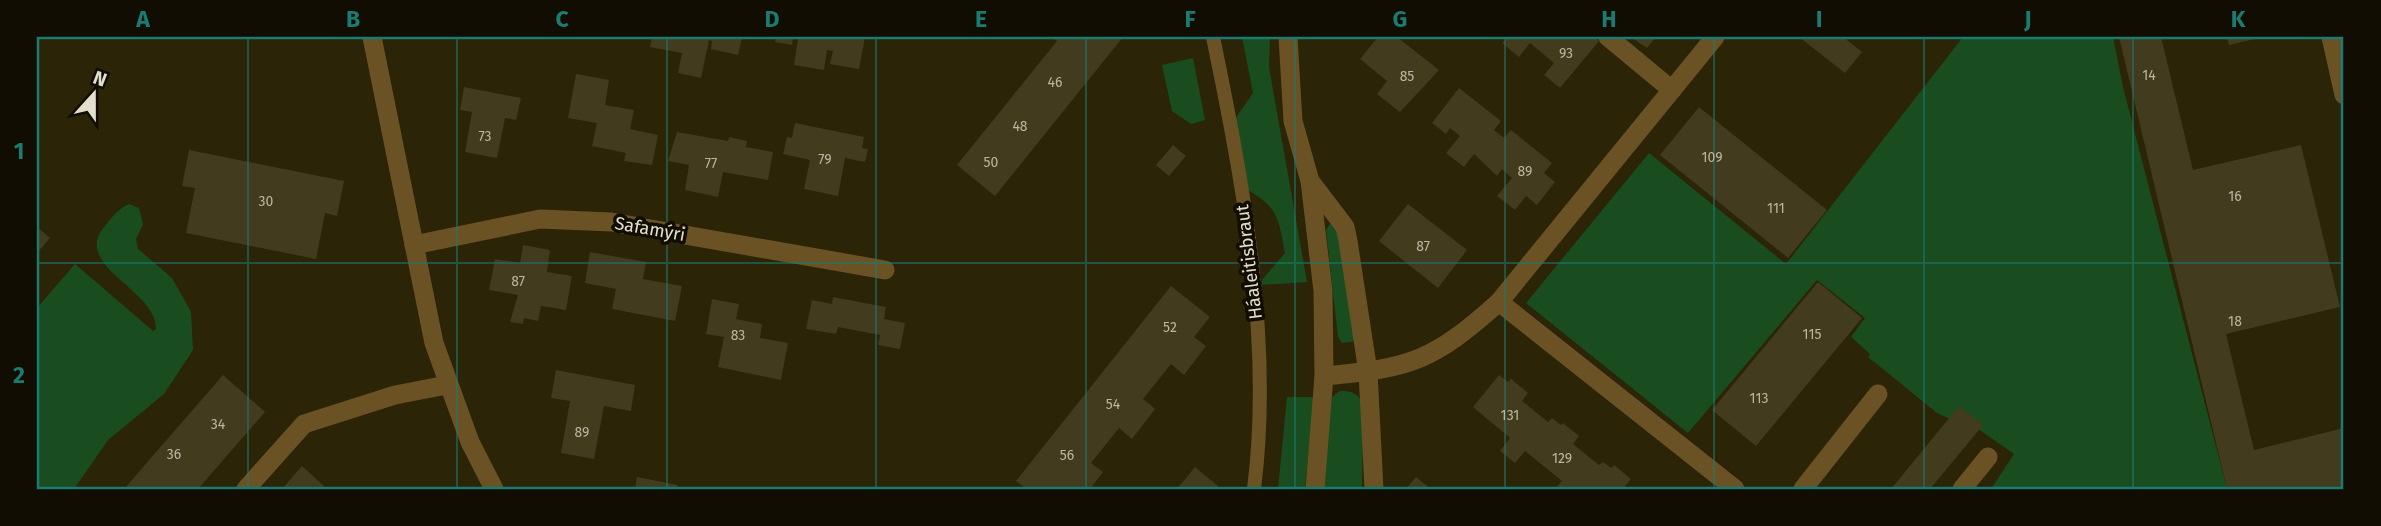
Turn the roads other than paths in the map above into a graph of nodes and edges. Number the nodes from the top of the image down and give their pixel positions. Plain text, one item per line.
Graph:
1 (372, 37) edge
2 (1213, 37) edge
3 (1288, 37) edge
4 (1608, 37) edge
5 (1715, 37) edge
6 (2331, 37) edge
7 (1672, 90) junction
8 (2344, 95) edge
9 (1310, 181) junction
10 (414, 246) junction
11 (885, 270) dead end
12 (1499, 302) junction
13 (1368, 372) junction
14 (1324, 376) junction
15 (447, 385) junction
16 (1878, 394) dead end
17 (1988, 457) dead end
18 (246, 489) edge
19 (494, 489) edge
20 (1254, 489) edge
21 (1315, 489) edge
22 (1374, 489) edge
23 (1735, 489) edge
24 (1803, 489) edge
25 (1962, 489) edge

1 - 10 street
2 - 20 lane, Háaleitisbraut
3 - 9 street
4 - 7 street
5 - 7 street
6 - 8 street
7 - 12 street
9 - 13 street
9 - 14 street
10 - 11 street, Safamýri
10 - 15 street
12 - 13 street
12 - 23 street
13 - 14 street
13 - 22 street
14 - 21 street
15 - 18 street
15 - 19 street
16 - 24 street
17 - 25 street

